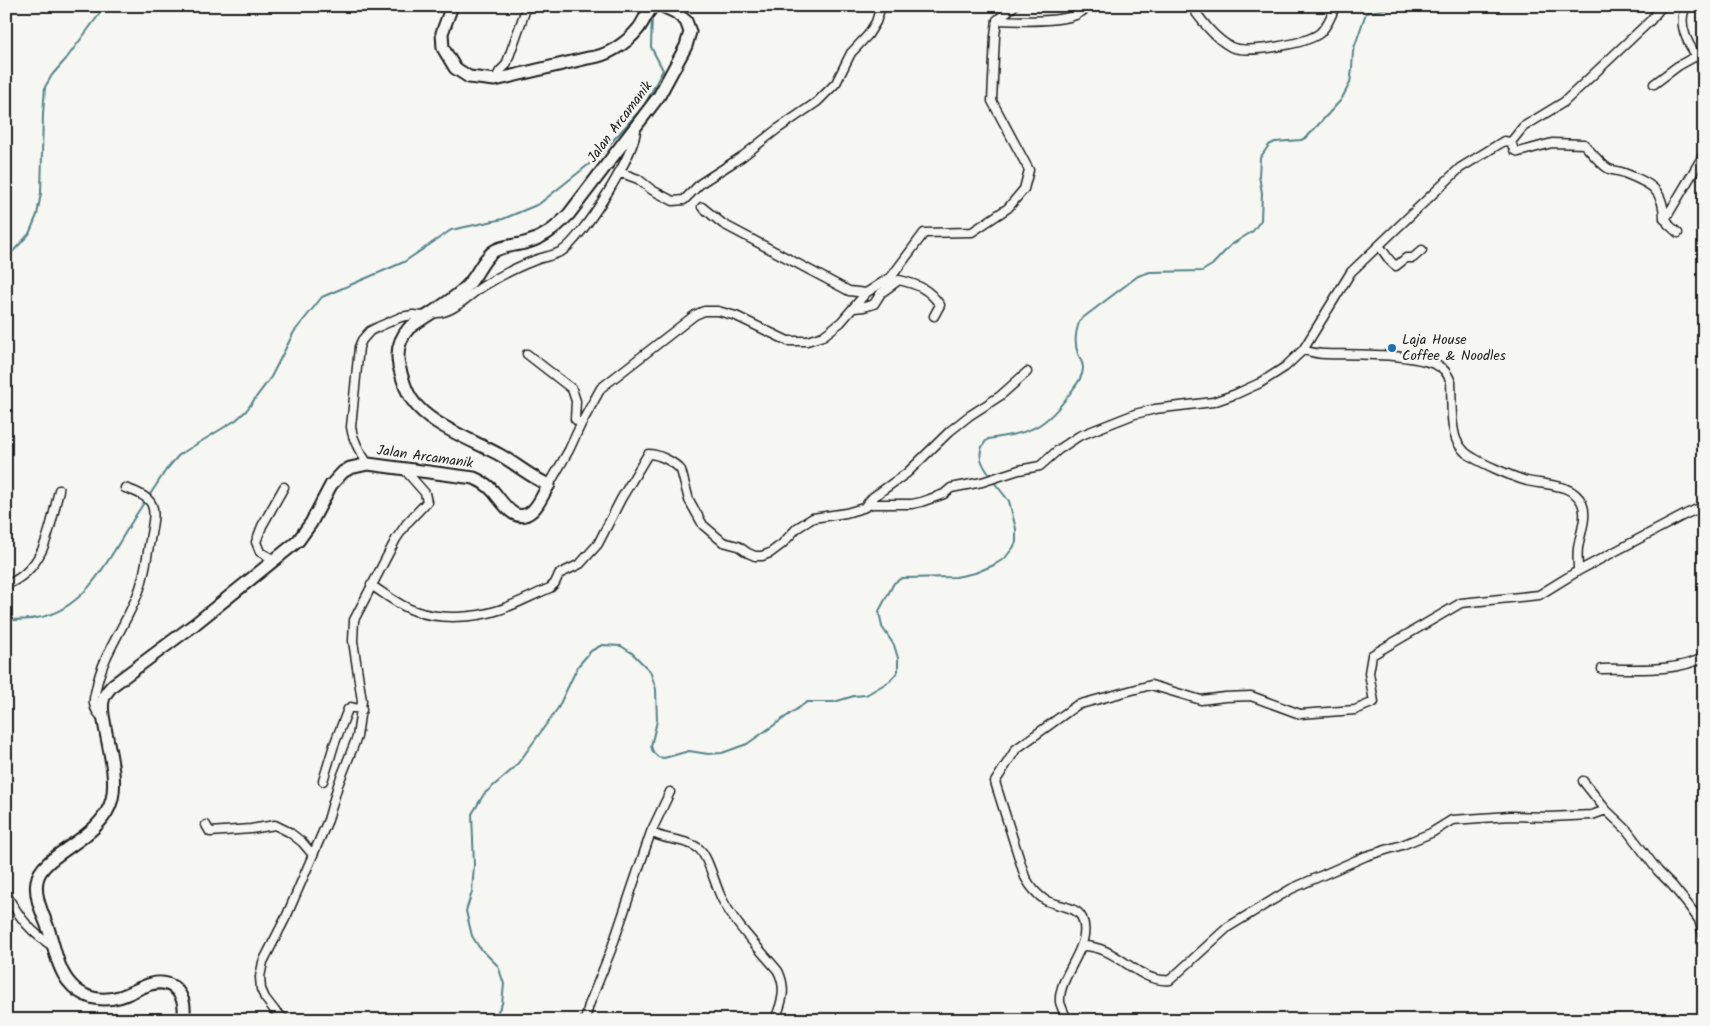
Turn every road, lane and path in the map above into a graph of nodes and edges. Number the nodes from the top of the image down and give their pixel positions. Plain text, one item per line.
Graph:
1 (452, 6) edge
2 (527, 6) edge
3 (654, 6) edge
4 (662, 6) edge
5 (881, 6) edge
6 (1014, 6) edge
7 (1090, 6) edge
8 (1191, 6) edge
9 (1335, 6) edge
10 (1662, 6) edge
11 (1687, 6) edge
12 (997, 20) junction
13 (1696, 56) junction
14 (1704, 63) edge
15 (495, 80) junction
16 (1654, 84) dead end
17 (635, 126) junction
18 (1511, 142) junction
19 (1704, 154) edge
20 (618, 172) junction
21 (702, 207) dead end
22 (1668, 222) junction
23 (1678, 233) dead end
24 (1379, 246) junction
25 (1422, 250) dead end
26 (866, 293) junction
27 (854, 308) junction
28 (427, 315) junction
29 (934, 316) dead end
30 (1302, 350) junction
31 (527, 354) dead end
32 (1027, 372) dead end
33 (581, 424) junction
34 (368, 464) junction
35 (404, 469) junction
36 (549, 484) junction
37 (284, 487) dead end
38 (126, 488) dead end
39 (58, 490) dead end
40 (1704, 506) edge
41 (863, 508) junction
42 (275, 560) junction
43 (1578, 571) junction
44 (6, 585) edge
45 (371, 585) junction
46 (1704, 657) edge
47 (1602, 669) dead end
48 (362, 710) junction
49 (104, 719) junction
50 (323, 781) dead end
51 (1584, 781) dead end
52 (670, 792) dead end
53 (1606, 810) junction
54 (206, 826) dead end
55 (651, 832) junction
56 (313, 855) junction
57 (6, 894) edge
58 (1704, 938) edge
59 (1082, 946) junction
60 (54, 947) junction
61 (184, 1020) edge
62 (286, 1020) edge
63 (585, 1020) edge
64 (775, 1020) edge
65 (1067, 1020) edge

1 - 15 street
2 - 15 street
3 - 15 street
4 - 17 street, Jalan Arcamanik
5 - 20 street
6 - 12 street
7 - 12 street
8 - 9 street
10 - 18 street
11 - 13 street
12 - 26 street
13 - 14 street
13 - 16 street
17 - 20 street
17 - 28 street, Jalan Arcamanik
18 - 22 street
18 - 24 street
19 - 22 street
20 - 28 street
21 - 26 street
22 - 23 street
24 - 25 street
24 - 30 street
26 - 27 street
27 - 29 street
27 - 33 street
28 - 34 street
28 - 36 street, Jalan Arcamanik
30 - 41 street
30 - 43 street
31 - 33 street
32 - 41 street
33 - 36 street
34 - 35 street, Jalan Arcamanik
34 - 42 street, Jalan Arcamanik
35 - 36 street, Jalan Arcamanik
35 - 45 street
37 - 42 street
38 - 49 street
39 - 44 street
40 - 43 street
41 - 45 street
42 - 49 street, Jalan Arcamanik
43 - 59 street
45 - 48 street
46 - 47 street
48 - 50 street
48 - 56 street
49 - 60 street, Jalan Arcamanik
51 - 53 street
52 - 55 street
53 - 58 street
53 - 59 street
54 - 56 street
55 - 63 street
55 - 64 street
56 - 62 street
57 - 60 street
59 - 65 street
60 - 61 street, Jalan Arcamanik

